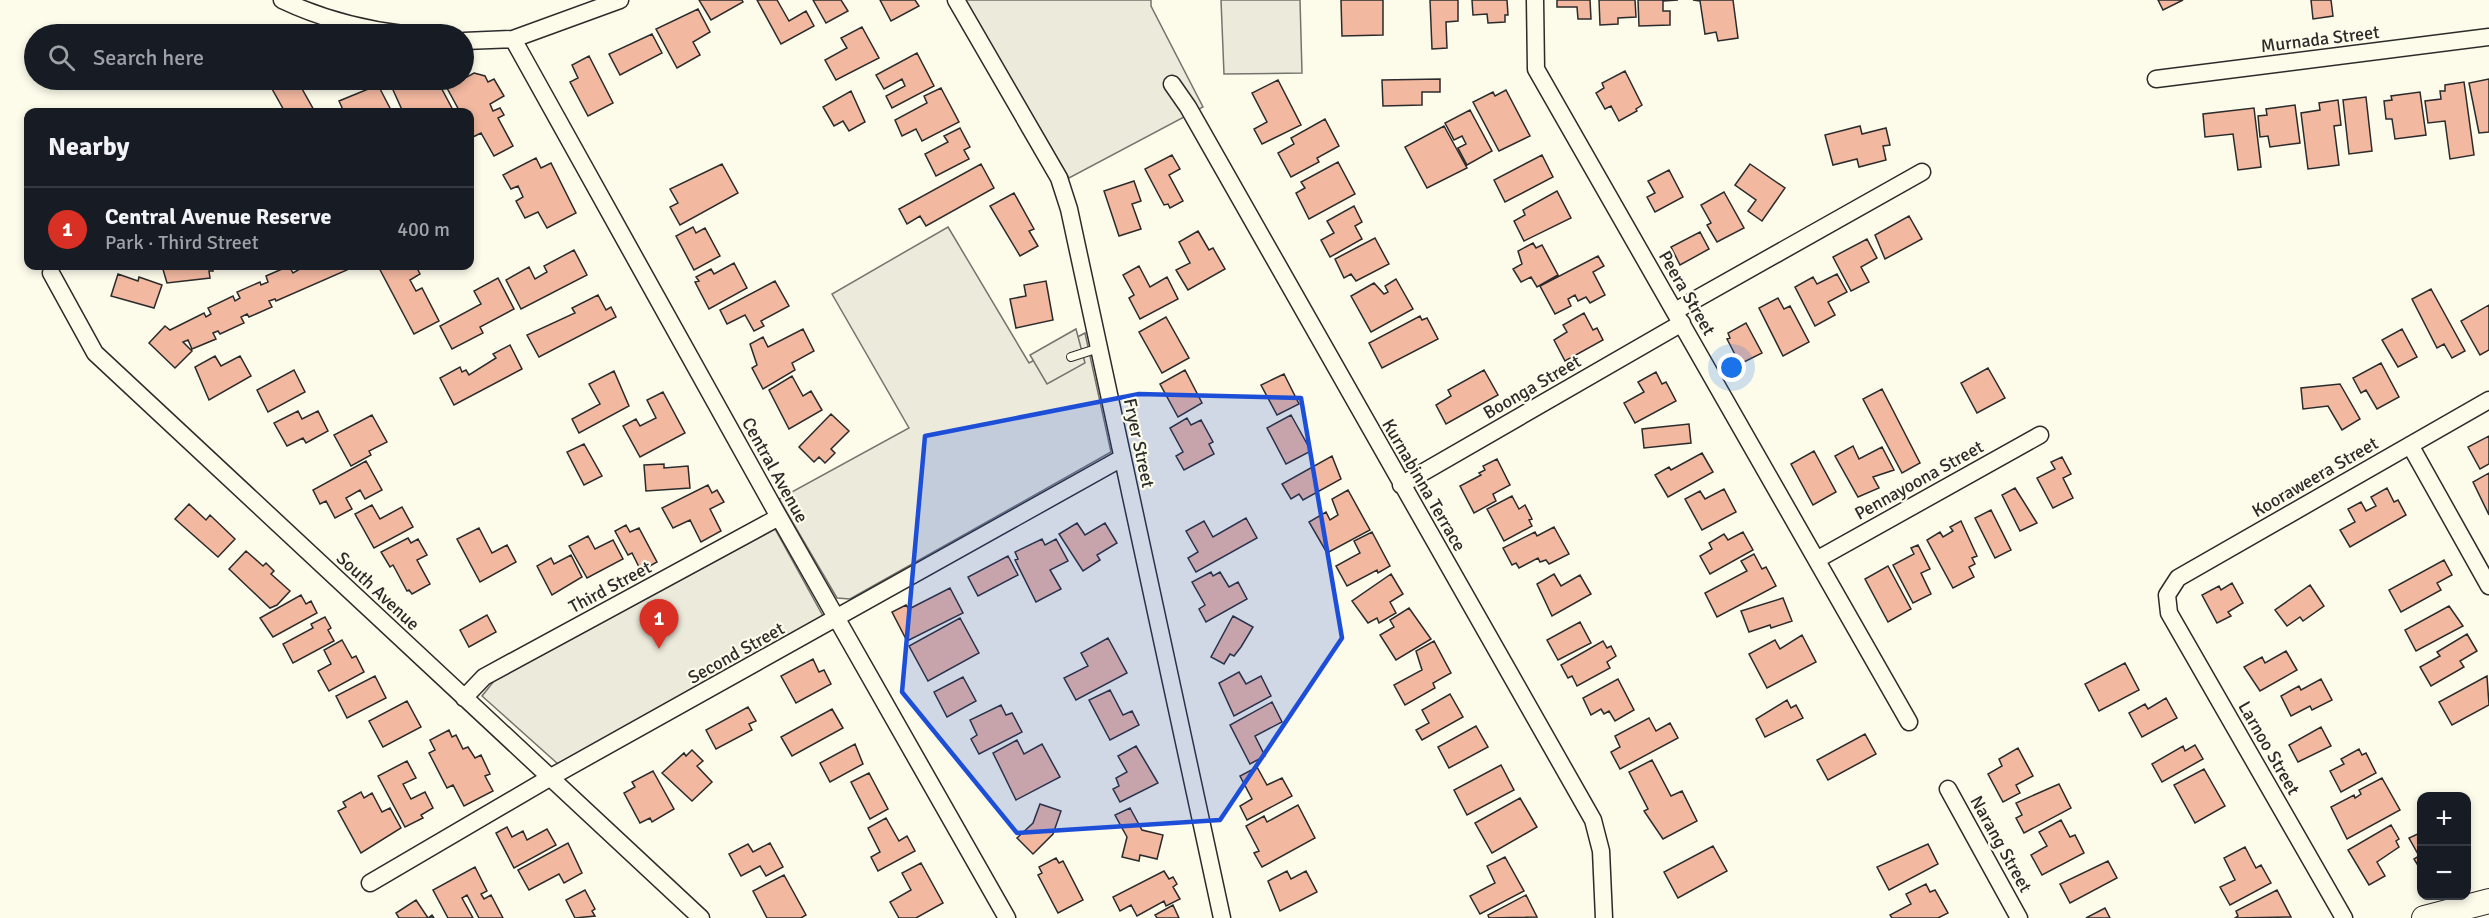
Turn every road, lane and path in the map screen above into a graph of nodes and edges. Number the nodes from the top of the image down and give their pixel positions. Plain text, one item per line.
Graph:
1 (282, 0) edge
2 (620, 0) edge
3 (956, 0) edge
4 (1535, 0) edge
5 (353, 24) edge
6 (2489, 37) edge
7 (513, 39) junction
8 (474, 41) edge
9 (2156, 79) dead end
10 (1172, 84) dead end
11 (1922, 172) dead end
12 (51, 273) dead end
13 (1678, 317) junction
14 (1099, 348) junction
15 (1071, 357) dead end
16 (2489, 400) edge
17 (2040, 435) dead end
18 (2410, 445) junction
19 (1122, 458) junction
20 (1401, 485) junction
21 (779, 517) junction
22 (1818, 560) junction
23 (2489, 586) edge
24 (2167, 596) joint
25 (837, 619) junction
26 (464, 698) junction
27 (1909, 722) dead end
28 (551, 777) junction
29 (1948, 789) dead end
30 (370, 883) dead end
31 (2489, 901) edge
32 (702, 918) edge
33 (1007, 918) edge
34 (1222, 918) edge
35 (1604, 918) edge
36 (2019, 918) edge
37 (2344, 918) edge
38 (2424, 918) edge

1 - 5 street
2 - 7 street
3 - 14 street, Fryer Street
4 - 13 street, Peera Street
6 - 9 street, Murnada Street
7 - 8 street
7 - 21 street, Central Avenue
10 - 20 street, Kurnabinna Terrace
11 - 13 street, Boonga Street
12 - 26 street, South Avenue
13 - 20 street, Boonga Street
13 - 22 street, Peera Street
14 - 15 lane
14 - 19 street, Fryer Street
16 - 18 street, Kooraweera Street
17 - 22 street, Pennayoona Street
18 - 23 street
18 - 24 street, Kooraweera Street
19 - 25 street, Second Street
19 - 34 street, Fryer Street
20 - 35 street, Kurnabinna Terrace
21 - 25 street, Central Avenue
21 - 26 street, Third Street
22 - 27 street, Peera Street
24 - 37 street, Larnoo Street
25 - 28 street, Second Street
25 - 33 street, Central Avenue
26 - 28 street, South Avenue
28 - 30 street, Second Street
28 - 32 street, South Avenue
29 - 36 street, Narang Street
31 - 38 street

